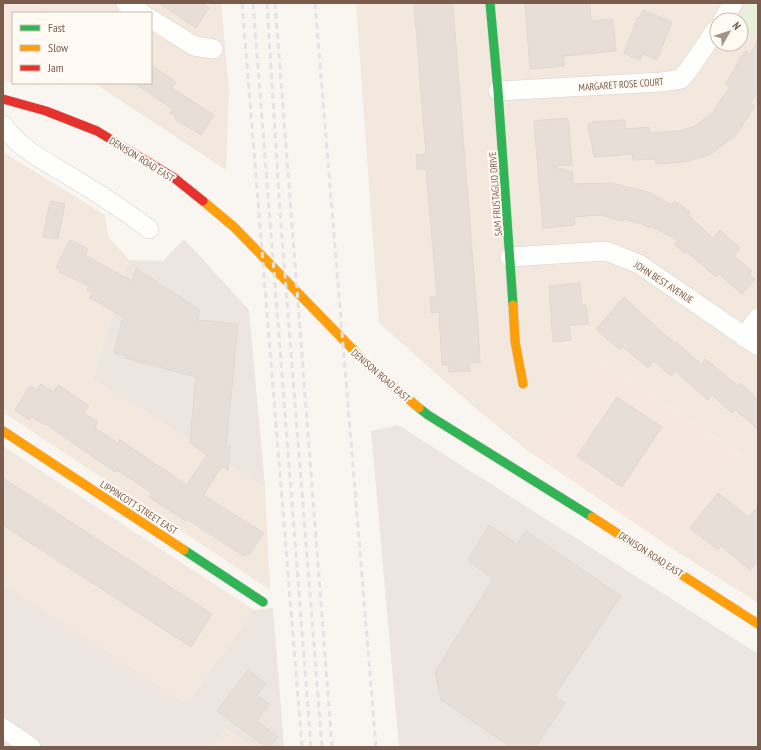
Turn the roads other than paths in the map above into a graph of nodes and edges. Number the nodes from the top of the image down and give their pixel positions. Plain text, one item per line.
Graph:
1 (126, 3) edge
2 (490, 3) edge
3 (733, 3) edge
4 (140, 12) edge
5 (727, 12) edge
6 (152, 19) edge
7 (709, 40) edge
8 (213, 49) dead end
9 (498, 91) junction
10 (3, 99) edge
11 (3, 125) edge
12 (149, 229) dead end
13 (510, 258) junction
14 (758, 318) edge
15 (751, 341) edge
16 (522, 384) dead end
17 (3, 431) edge
18 (263, 602) dead end
19 (758, 624) edge
20 (3, 728) edge
21 (31, 747) edge

1 - 4 street
2 - 9 street, SAM FRUSTAGLIO DRIVE
3 - 5 street
6 - 8 street
7 - 9 street, MARGARET ROSE COURT
9 - 13 street, SAM FRUSTAGLIO DRIVE
10 - 19 street, DENISON ROAD EAST
11 - 12 street
13 - 15 street, JOHN BEST AVENUE
13 - 16 street, SAM FRUSTAGLIO DRIVE
14 - 15 street
17 - 18 street, LIPPINCOTT STREET EAST
20 - 21 street

